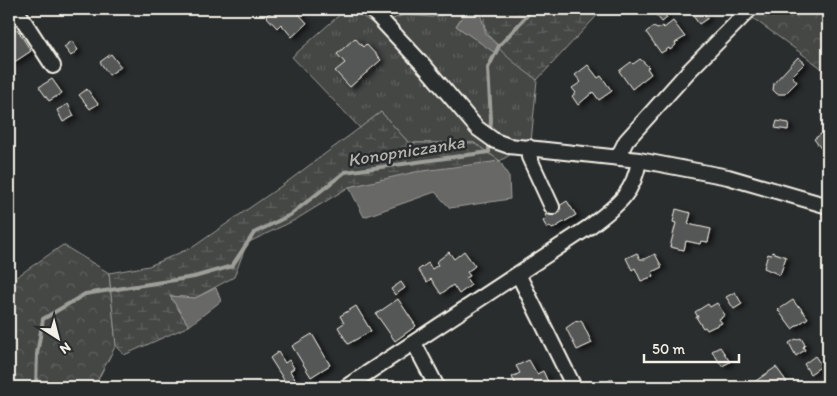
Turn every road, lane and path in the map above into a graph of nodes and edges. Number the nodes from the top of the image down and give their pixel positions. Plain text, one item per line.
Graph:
1 (16, 9) edge
2 (371, 9) edge
3 (750, 9) edge
4 (53, 66) dead end
5 (529, 147) junction
6 (618, 157) junction
7 (639, 160) junction
8 (828, 206) edge
9 (552, 207) dead end
10 (518, 274) junction
11 (414, 343) junction
12 (346, 387) edge
13 (437, 387) edge
14 (574, 387) edge

1 - 4 street
2 - 5 street
3 - 6 street
5 - 6 street
5 - 9 street
6 - 7 street
7 - 8 street
7 - 10 street
10 - 11 street
10 - 14 street
11 - 12 street
11 - 13 street

